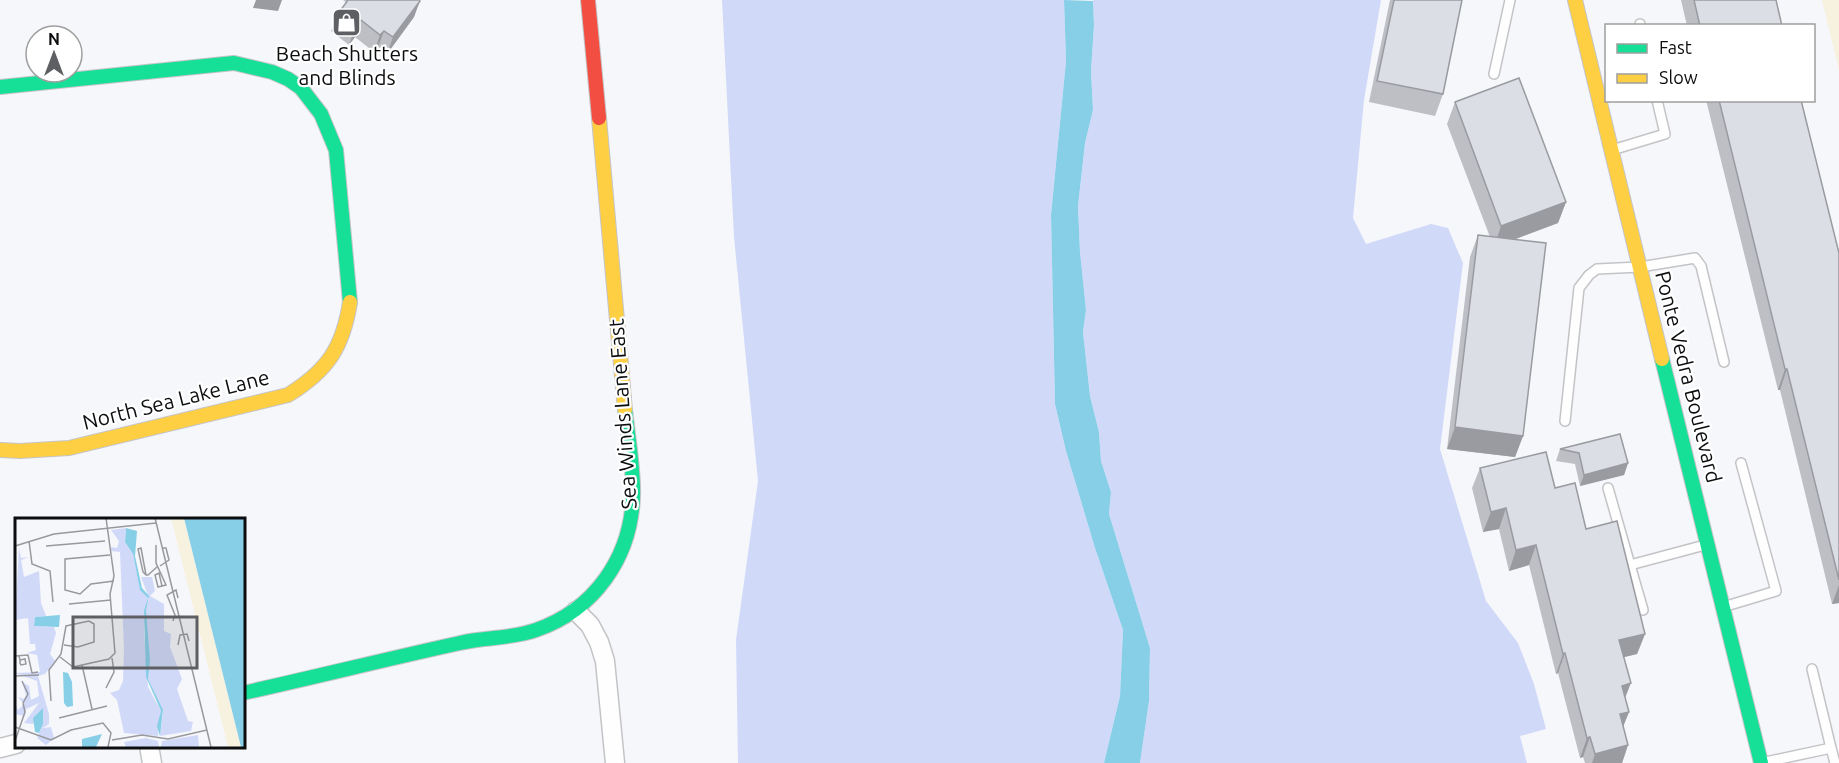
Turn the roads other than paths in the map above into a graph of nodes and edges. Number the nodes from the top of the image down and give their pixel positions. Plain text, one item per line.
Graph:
1 (588, 0) edge
2 (1510, 0) edge
3 (1575, 0) edge
4 (1494, 74) dead end
5 (0, 87) edge
6 (1658, 102) edge
7 (1612, 150) junction
8 (1640, 267) junction
9 (1724, 362) dead end
10 (1565, 421) dead end
11 (0, 450) edge
12 (1742, 463) dead end
13 (1608, 488) dead end
14 (1708, 544) junction
15 (1630, 565) junction
16 (1723, 607) junction
17 (1643, 610) dead end
18 (576, 611) junction
19 (1812, 669) dead end
20 (244, 693) edge
21 (15, 744) edge
22 (0, 748) edge
23 (148, 748) edge
24 (1831, 748) junction
25 (152, 763) edge
26 (615, 763) edge
27 (1761, 763) edge
28 (1835, 763) edge

1 - 18 street, Sea Winds Lane East
2 - 4 lane
3 - 7 street, Ponte Vedra Boulevard
5 - 11 street, North Sea Lake Lane
6 - 7 lane
7 - 8 street, Ponte Vedra Boulevard
8 - 9 lane
8 - 10 lane
8 - 14 street, Ponte Vedra Boulevard
12 - 16 lane
13 - 15 lane
14 - 15 lane
14 - 16 street, Ponte Vedra Boulevard
15 - 17 lane
16 - 27 street, Ponte Vedra Boulevard
18 - 20 street, Sea Winds Lane East
18 - 26 street
19 - 24 lane
21 - 22 street
23 - 25 street
24 - 27 lane
24 - 28 lane

